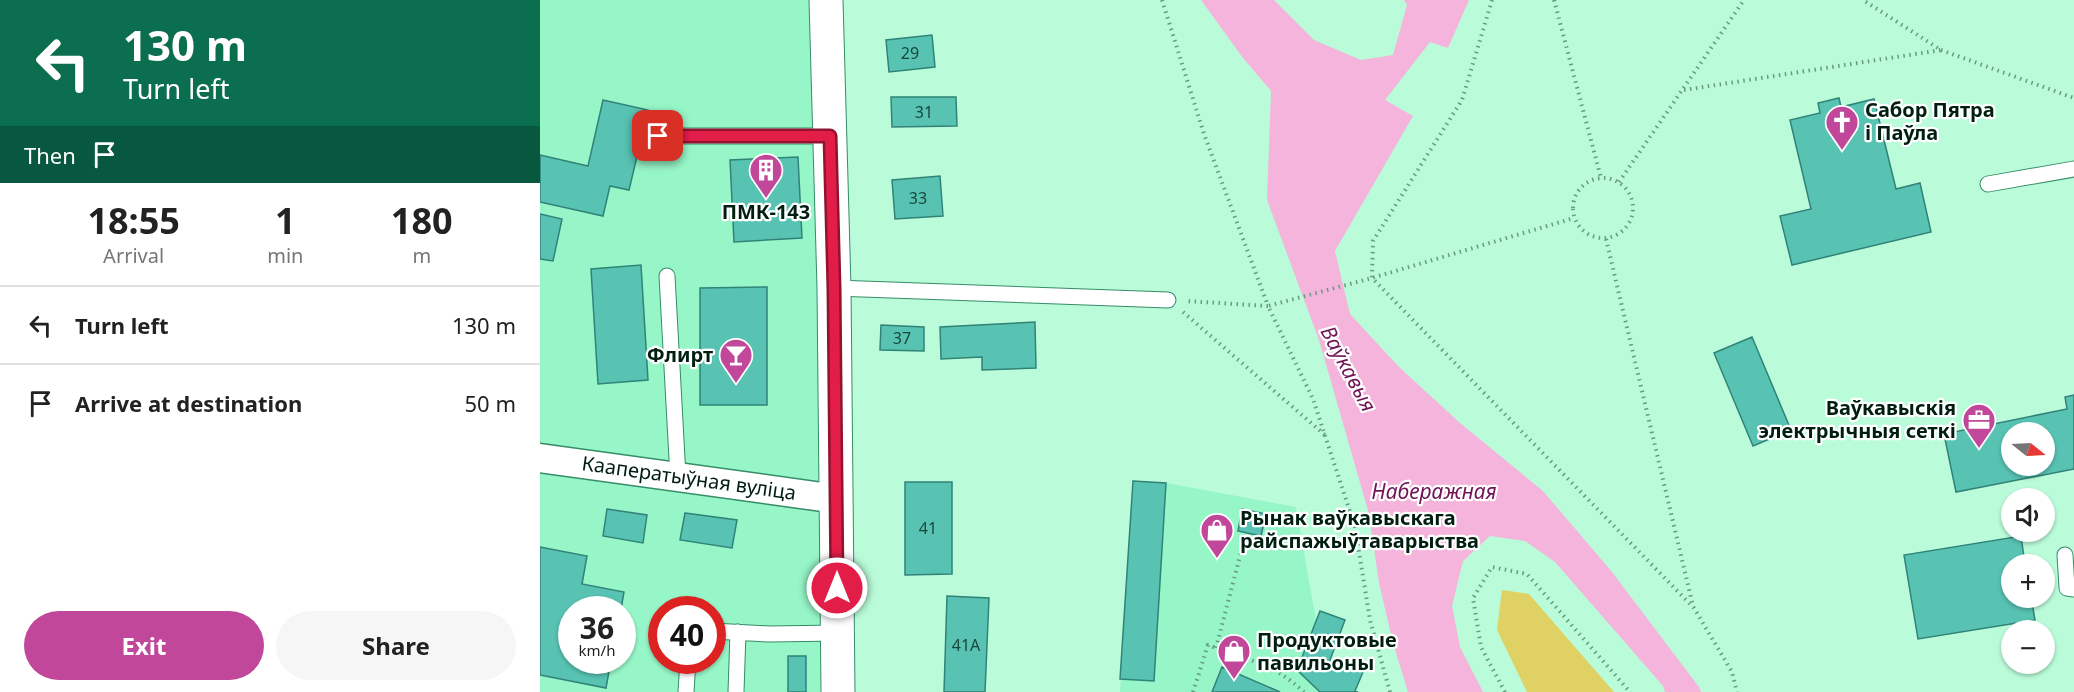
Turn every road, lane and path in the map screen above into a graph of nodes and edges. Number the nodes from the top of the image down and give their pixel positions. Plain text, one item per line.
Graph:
1 (826, 0) edge
2 (1162, 0) edge
3 (1492, 0) edge
4 (1554, 0) edge
5 (1744, 0) edge
6 (1863, 0) edge
7 (1941, 50) junction
8 (1684, 90) junction
9 (2074, 98) edge
10 (658, 136) dead end
11 (830, 136) junction
12 (2074, 169) edge
13 (1601, 178) junction
14 (1619, 182) junction
15 (1988, 184) dead end
16 (1574, 218) junction
17 (1606, 239) junction
18 (667, 276) dead end
19 (1372, 278) junction
20 (834, 288) junction
21 (1168, 300) junction
22 (1268, 306) junction
23 (1325, 435) junction
24 (540, 458) edge
25 (678, 477) junction
26 (837, 499) junction
27 (1246, 532) dead end
28 (2065, 555) dead end
29 (2074, 589) edge
30 (1694, 608) junction
31 (726, 632) edge
32 (738, 632) junction
33 (838, 633) junction
34 (1216, 648) junction
35 (687, 674) edge
36 (686, 692) edge
37 (736, 692) edge
38 (838, 692) edge
39 (1193, 692) edge
40 (1304, 692) edge
41 (1390, 692) edge
42 (1505, 692) edge
43 (1630, 692) edge
44 (1737, 692) edge

1 - 11 street
2 - 22 path
3 - 19 path
4 - 13 path
5 - 8 path
6 - 7 path
7 - 8 path
7 - 9 path
8 - 14 path
10 - 11 lane
11 - 20 street
12 - 15 lane
13 - 14 path
13 - 16 path
14 - 17 path
16 - 17 path
16 - 19 path
17 - 30 path
18 - 25 lane
19 - 22 path
19 - 30 path
20 - 21 lane
20 - 26 street
21 - 22 path
21 - 23 path
22 - 23 path
23 - 41 path
24 - 25 street, Кааператыўная вуліца
25 - 26 street, Кааператыўная вуліца
26 - 33 street
27 - 34 path
28 - 29 lane
30 - 44 path
31 - 32 lane
32 - 33 lane
32 - 37 lane
33 - 38 street
34 - 39 path
34 - 40 path
35 - 36 lane
42 - 43 path

